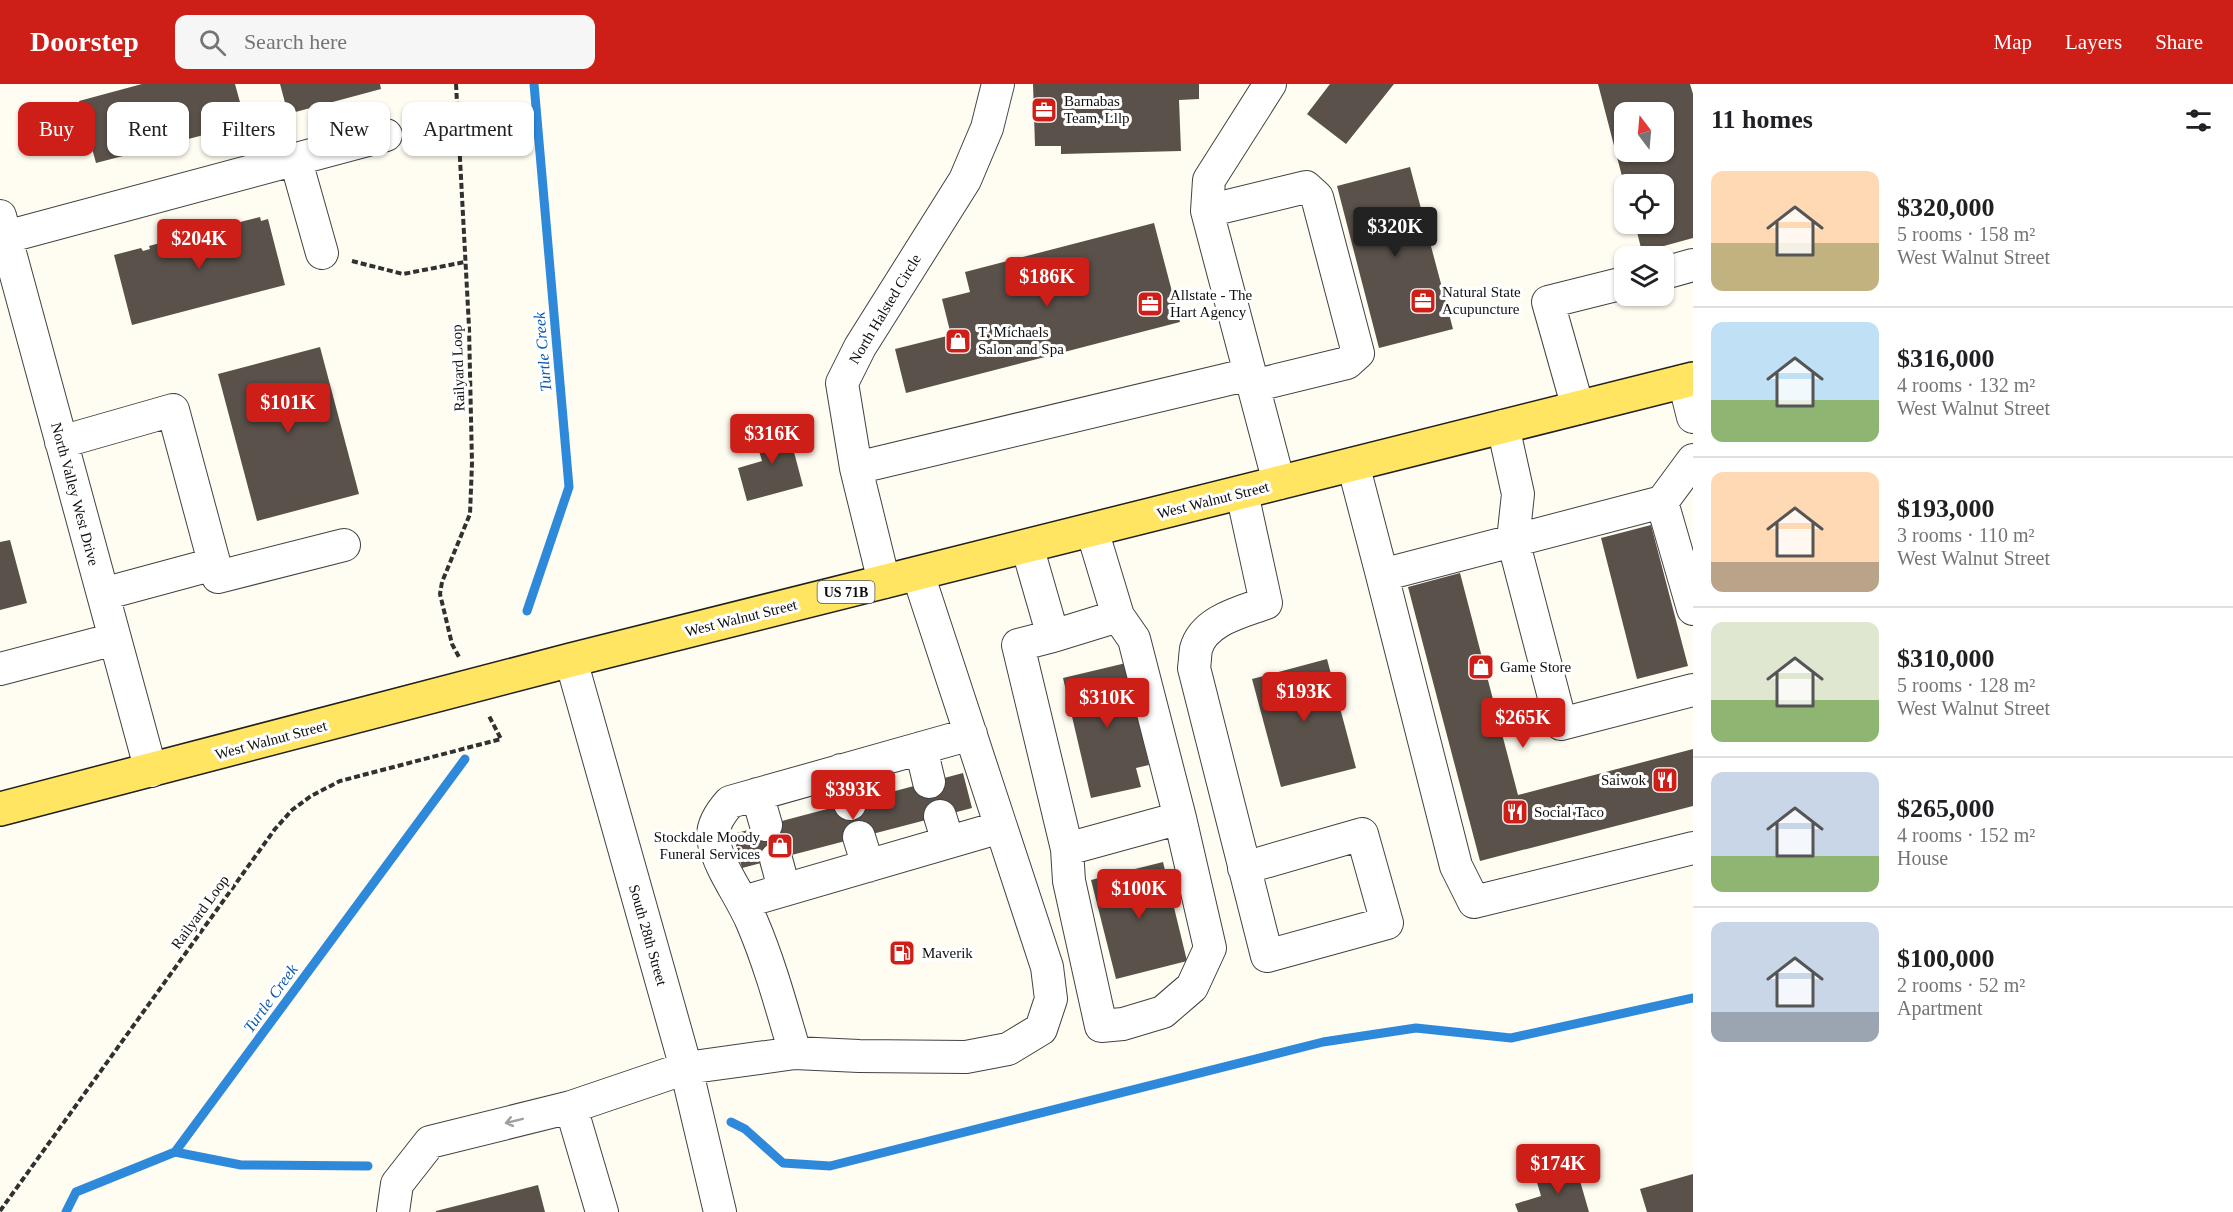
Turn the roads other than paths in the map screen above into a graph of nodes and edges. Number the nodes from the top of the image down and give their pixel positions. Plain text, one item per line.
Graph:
1 (998, 84) edge
2 (1270, 84) edge
3 (314, 156) edge
4 (296, 161) junction
5 (1207, 211) junction
6 (3, 227) edge
7 (322, 253) road end
8 (1693, 266) edge
9 (1674, 271) edge
10 (1614, 286) edge
11 (1251, 380) junction
12 (1688, 380) edge
13 (1578, 408) junction
14 (1693, 417) edge
15 (1503, 426) junction
16 (61, 442) junction
17 (1693, 460) edge
18 (1353, 464) junction
19 (856, 468) junction
20 (1279, 483) junction
21 (1242, 493) junction
22 (1662, 501) junction
23 (1092, 530) junction
24 (1513, 540) junction
25 (344, 545) dead end
26 (1027, 546) junction
27 (214, 564) junction
28 (918, 574) junction
29 (1382, 575) junction
30 (884, 582) junction
31 (103, 594) junction
32 (1693, 609) edge
33 (1118, 616) junction
34 (1053, 636) junction
35 (115, 639) junction
36 (571, 660) junction
37 (0, 669) edge
38 (1693, 690) edge
39 (971, 734) junction
40 (921, 748) junction
41 (841, 770) junction
42 (151, 771) junction
43 (929, 782) dead end
44 (757, 794) junction
45 (850, 804) dead end
46 (0, 809) edge
47 (1180, 818) junction
48 (766, 825) dead end
49 (1001, 827) junction
50 (1693, 848) edge
51 (1067, 849) junction
52 (776, 859) dead end
53 (1244, 868) junction
54 (784, 890) junction
55 (743, 902) junction
56 (795, 1053) junction
57 (686, 1068) junction
58 (571, 1107) junction
59 (393, 1212) edge
60 (602, 1212) edge
61 (720, 1212) edge

1 - 19 street, North Halsted Circle
2 - 5 street
3 - 4 street
4 - 6 street
4 - 7 street
5 - 11 street
5 - 11 street
6 - 16 street, North Valley West Drive
8 - 9 street
10 - 13 street
11 - 19 street
11 - 20 street
12 - 13 main road, West Walnut Street / US 71B
12 - 14 street
13 - 15 main road, West Walnut Street / US 71B
15 - 18 main road, West Walnut Street / US 71B
15 - 24 street
16 - 27 street
16 - 31 street, North Valley West Drive
17 - 22 street
18 - 20 main road, West Walnut Street / US 71B
18 - 29 street
19 - 30 street, North Halsted Circle
20 - 21 main road, West Walnut Street / US 71B
21 - 23 main road, West Walnut Street / US 71B
21 - 53 street
22 - 24 street
22 - 32 street
23 - 26 main road, West Walnut Street / US 71B
23 - 33 street
24 - 29 street
24 - 38 street
25 - 27 street
26 - 28 main road, West Walnut Street / US 71B
26 - 34 street
27 - 31 street
28 - 30 main road, West Walnut Street / US 71B
28 - 39 street
29 - 50 street
30 - 36 main road, West Walnut Street / US 71B
31 - 35 street, North Valley West Drive
33 - 34 street
33 - 47 street
34 - 51 street
35 - 37 street
35 - 42 street, North Valley West Drive
36 - 42 main road, West Walnut Street / US 71B
36 - 57 street, South 28th Street
39 - 40 street
39 - 49 street
40 - 41 street
40 - 43 street
41 - 44 street
41 - 45 street
42 - 46 main road, West Walnut Street / US 71B
44 - 48 street
44 - 55 street
47 - 51 street
47 - 51 street
49 - 54 street
49 - 56 street
52 - 54 street
53 - 53 street
54 - 55 street
55 - 56 street
56 - 57 street
57 - 58 street
57 - 61 street, South 28th Street
58 -> 59 street
58 - 60 street

